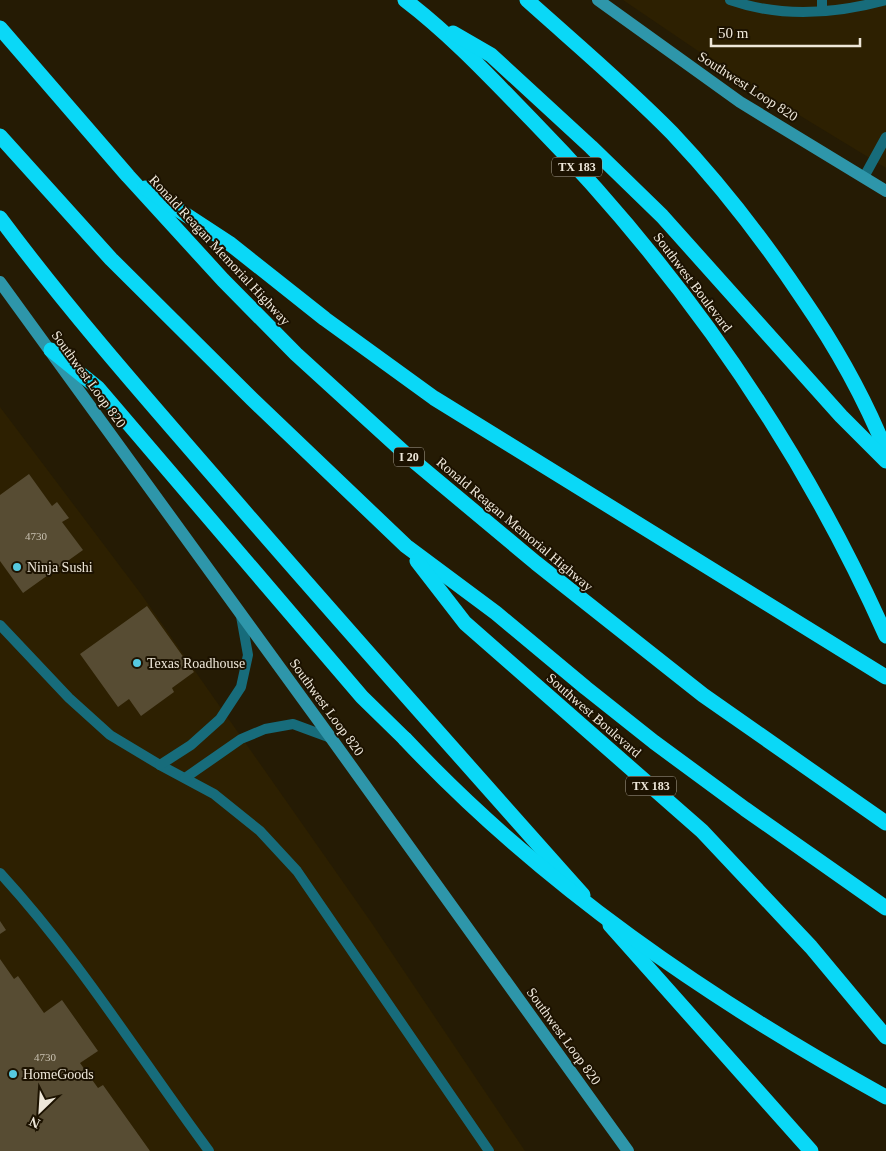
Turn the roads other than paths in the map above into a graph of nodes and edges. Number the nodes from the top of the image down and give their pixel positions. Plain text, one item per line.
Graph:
1 (405, 0) edge
2 (527, 0) edge
3 (598, 0) edge
4 (730, 0) edge
5 (822, 0) edge
6 (886, 1) edge
7 (742, 2) edge
8 (822, 12) junction
9 (431, 20) junction
10 (0, 28) edge
11 (0, 136) edge
12 (886, 138) edge
13 (128, 176) junction
14 (864, 177) junction
15 (886, 190) edge
16 (0, 218) edge
17 (0, 282) edge
18 (51, 350) junction
19 (886, 451) edge
20 (886, 461) edge
21 (406, 546) junction
22 (241, 616) junction
23 (0, 625) edge
24 (886, 636) edge
25 (886, 677) edge
26 (331, 738) junction
27 (160, 765) junction
28 (185, 778) junction
29 (882, 820) edge
30 (0, 874) edge
31 (886, 908) edge
32 (886, 1037) edge
33 (886, 1097) edge
34 (209, 1151) edge
35 (489, 1151) edge
36 (628, 1151) edge
37 (810, 1151) edge

1 - 9 highway, Southwest Boulevard / TX 183
2 - 19 highway
3 - 14 main road, Southwest Loop 820
4 - 7 lane
5 - 8 lane
6 - 8 lane
7 - 8 lane
9 - 20 highway
9 - 24 highway, Southwest Boulevard / TX 183
10 - 13 highway, Ronald Reagan Memorial Highway / I 20
11 - 21 highway
12 - 14 lane
13 - 25 highway
13 - 29 highway, Ronald Reagan Memorial Highway / I 20
14 - 15 main road, Southwest Loop 820
16 - 37 highway
17 - 18 main road, Southwest Loop 820
18 - 22 main road, Southwest Loop 820
18 - 33 highway, bridge
21 - 31 highway
21 - 32 highway, Southwest Boulevard / TX 183
22 - 26 main road, Southwest Loop 820
22 - 27 lane
23 - 27 lane
26 - 28 lane
26 - 36 main road, Southwest Loop 820
27 - 28 lane
28 - 35 lane
30 - 34 lane

